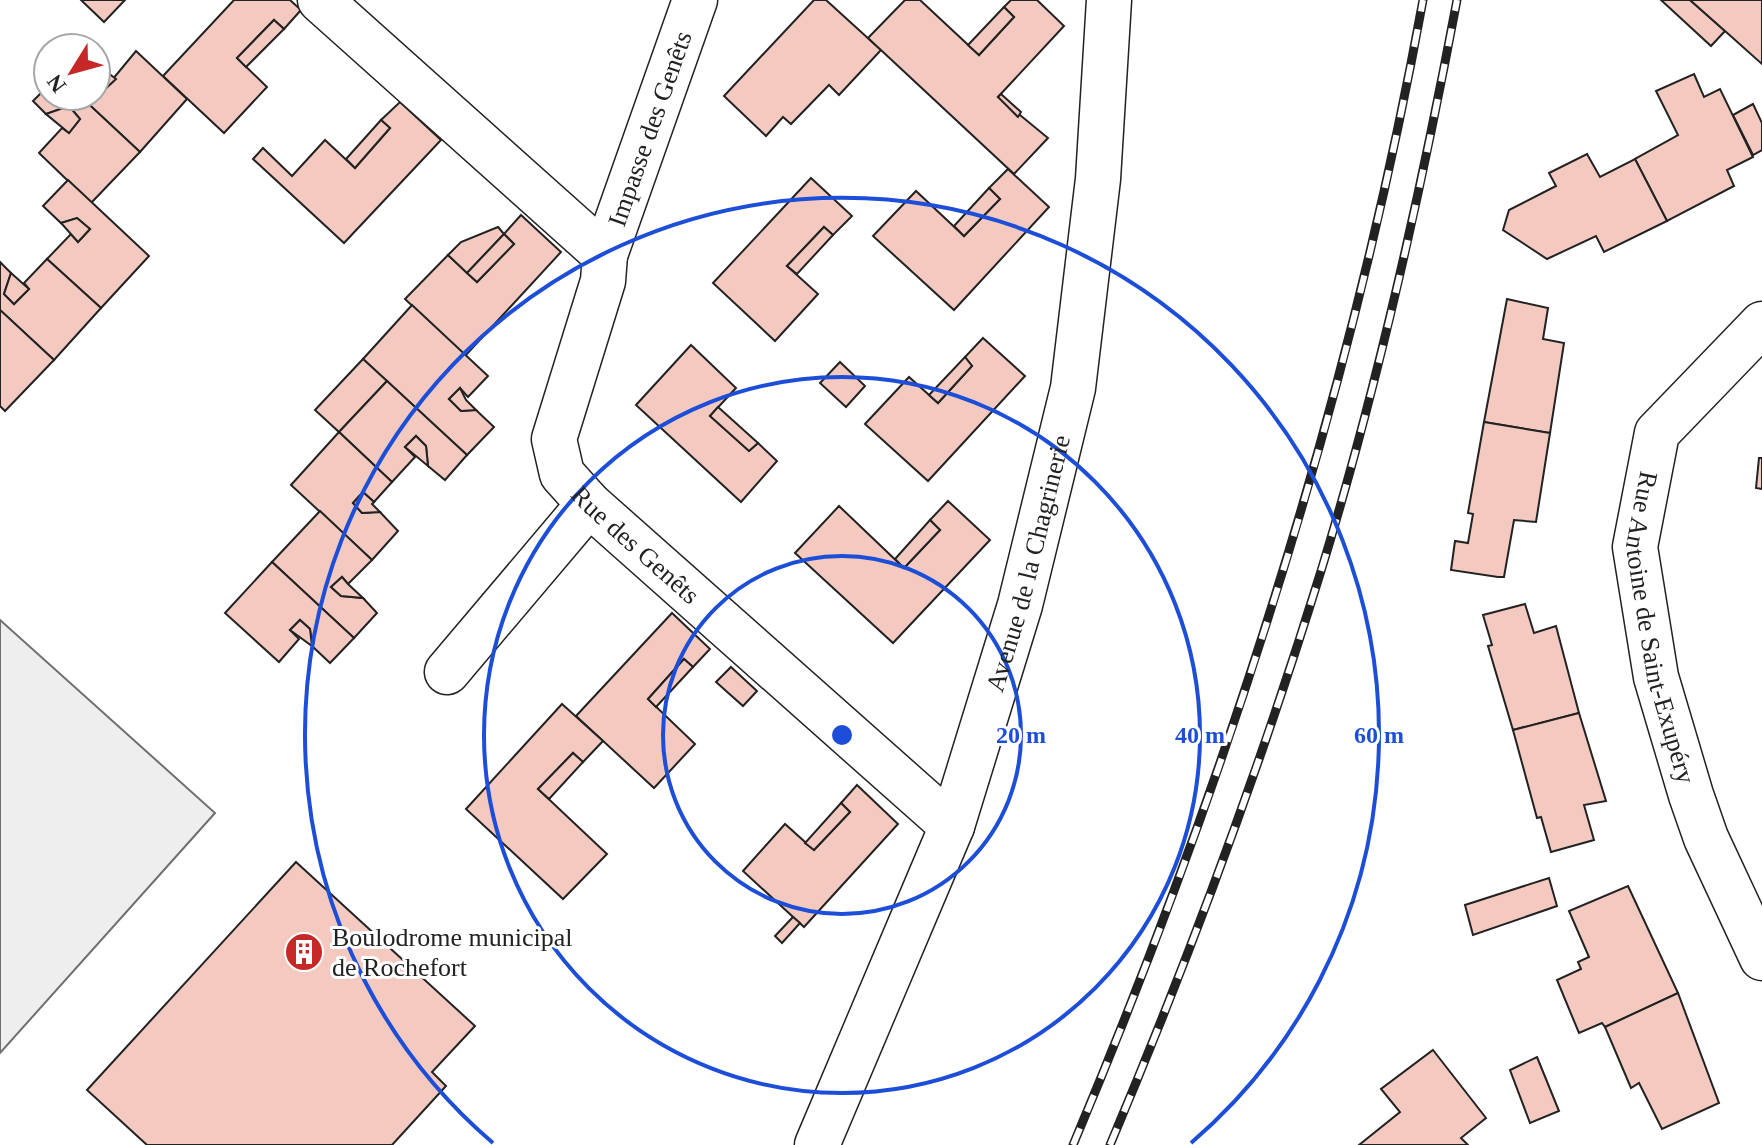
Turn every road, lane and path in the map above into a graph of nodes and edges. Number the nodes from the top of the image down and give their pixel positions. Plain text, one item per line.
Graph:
1 (320, 0) edge
2 (695, 0) edge
3 (1109, 0) edge
4 (605, 255) junction
5 (1762, 324) edge
6 (589, 504) junction
7 (447, 672) dead end
8 (952, 826) junction
9 (1762, 958) edge
10 (817, 1145) edge

1 - 4 street
2 - 4 street, Impasse des Genêts
3 - 8 street, Avenue de la Chagrinerie
4 - 6 street, Rue des Genêts
5 - 9 street, Rue Antoine de Saint-Exupéry
6 - 7 street
6 - 8 street, Rue des Genêts
8 - 10 street, Avenue de la Chagrinerie

